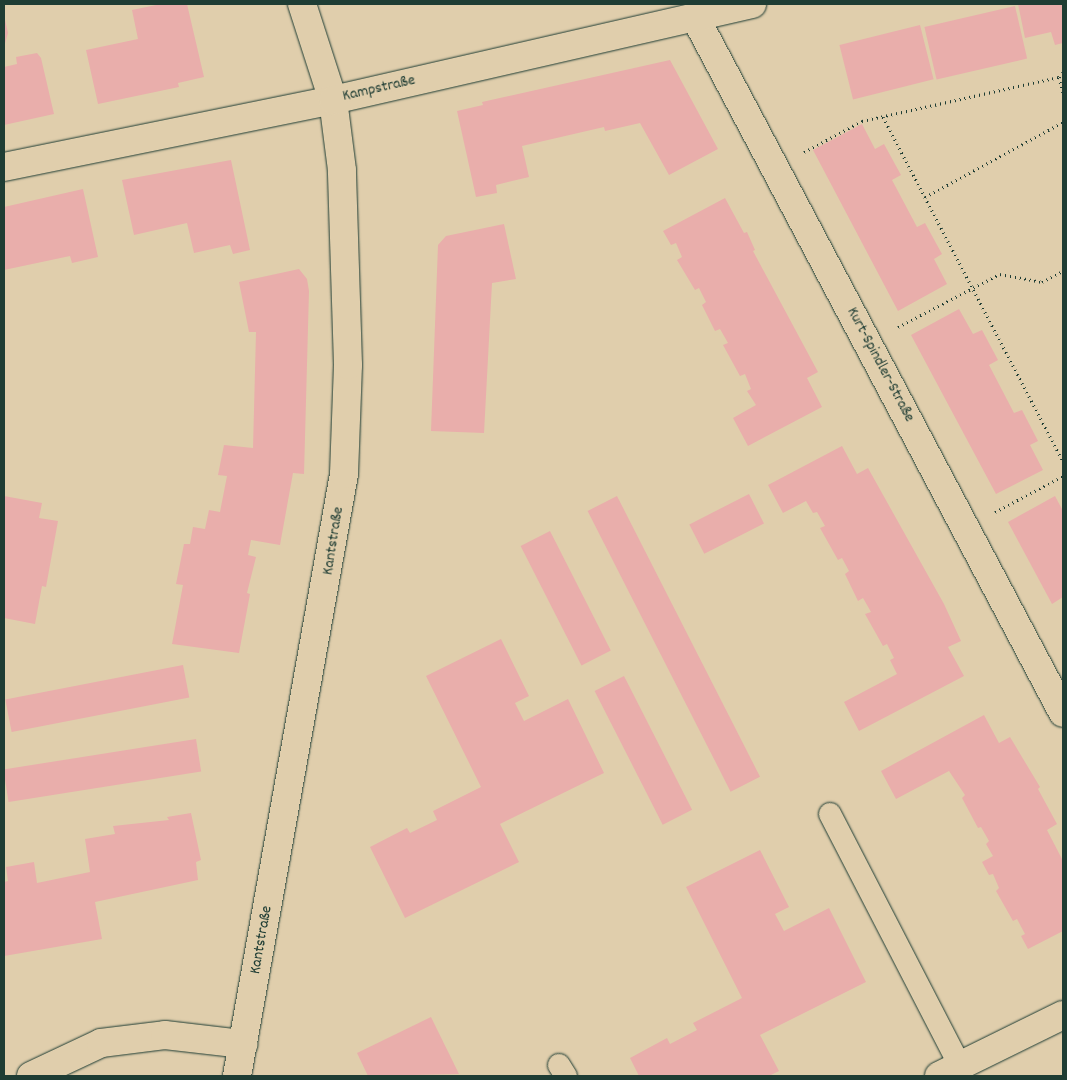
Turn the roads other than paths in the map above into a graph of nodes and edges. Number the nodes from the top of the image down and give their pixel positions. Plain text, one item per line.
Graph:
1 (302, 4) edge
2 (752, 4) edge
3 (695, 17) junction
4 (333, 100) junction
5 (4, 167) edge
6 (1063, 713) edge
7 (830, 814) dead end
8 (1063, 1015) edge
9 (243, 1044) junction
10 (949, 1071) edge
11 (31, 1076) edge
12 (237, 1076) edge

1 - 4 street, Kantstraße
2 - 3 street, Kampstraße
3 - 4 street, Kampstraße
3 - 6 street, Kurt-Spindler-Straße
4 - 5 street, Kampstraße
4 - 9 street, Kantstraße
7 - 10 lane
8 - 10 street
9 - 11 street
9 - 12 street, Kantstraße

